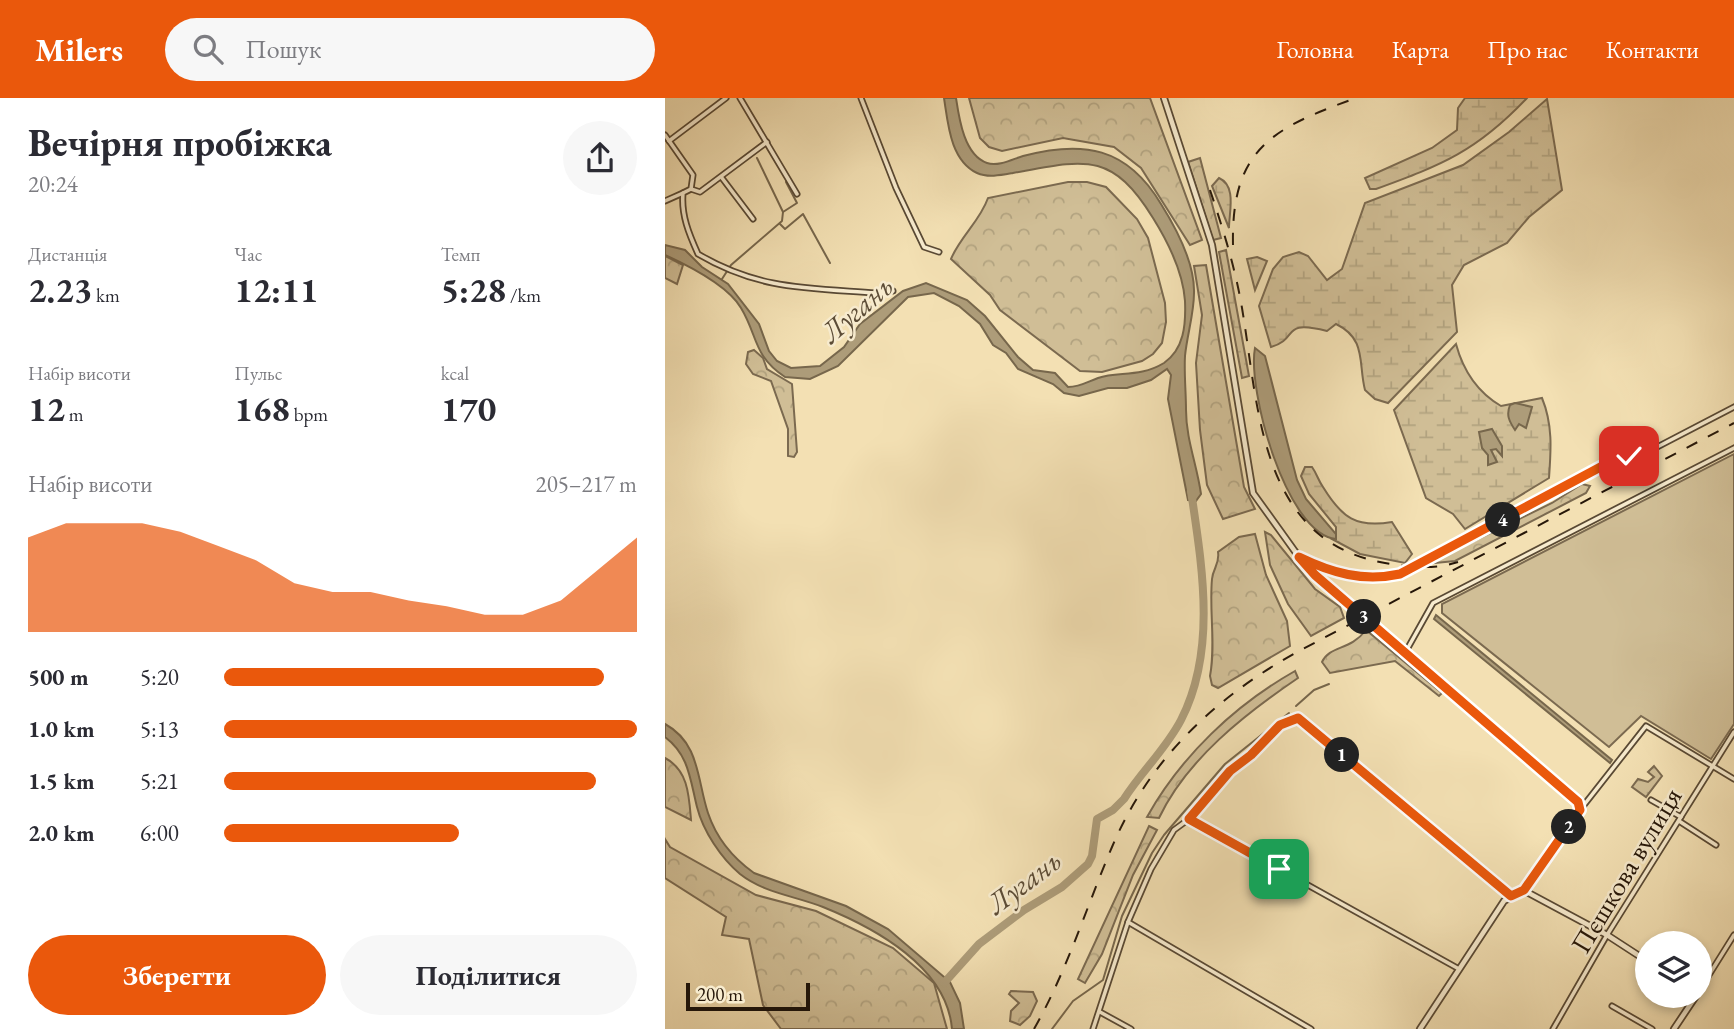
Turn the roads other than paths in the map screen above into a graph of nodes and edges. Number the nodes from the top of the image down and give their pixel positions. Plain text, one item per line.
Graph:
1 (726, 98) edge
2 (740, 98) edge
3 (861, 98) edge
4 (1164, 98) edge
5 (665, 135) edge
6 (669, 141) junction
7 (767, 142) junction
8 (722, 178) junction
9 (691, 189) junction
10 (683, 193) junction
11 (797, 194) dead end
12 (665, 201) edge
13 (753, 219) dead end
14 (939, 252) dead end
15 (893, 291) dead end
16 (1734, 407) edge
17 (1734, 448) edge
18 (1299, 557) junction
19 (1405, 653) junction
20 (1734, 732) edge
21 (1711, 766) junction
22 (1734, 779) edge
23 (1651, 800) dead end
24 (1580, 810) junction
25 (1189, 819) junction
26 (1680, 819) junction
27 (1716, 845) dead end
28 (1524, 890) junction
29 (1511, 896) junction
30 (1128, 922) junction
31 (1607, 934) junction
32 (1734, 935) edge
33 (1635, 953) edge
34 (1459, 969) junction
35 (1712, 970) edge
36 (1612, 1006) dead end
37 (1688, 1008) edge
38 (1100, 1012) junction
39 (1093, 1029) edge
40 (1131, 1029) edge
41 (1311, 1029) edge
42 (1420, 1029) edge
43 (1553, 1029) edge
44 (1652, 1029) edge
45 (1674, 1029) edge

1 - 6 street
2 - 7 street
3 - 14 street
4 - 18 street
5 - 6 street
6 - 9 street
7 - 8 street
7 - 11 street
8 - 9 street
8 - 13 street
9 - 10 street
10 - 12 street
10 - 15 street
16 - 18 street
17 - 19 street
18 - 19 street, bridge
19 - 24 street
20 - 21 street, Пєшкова вулиця
21 - 22 street
21 - 24 street
21 - 26 street, Пєшкова вулиця
23 - 26 street
24 - 28 street
25 - 29 street
25 - 30 street
25 - 34 street
26 - 27 street
26 - 31 street, Пєшкова вулиця
28 - 29 street
28 - 31 street
29 - 34 street
30 - 38 street
30 - 41 street
31 - 33 street
31 - 43 street, Пєшкова вулиця
32 - 35 street
34 - 42 street
36 - 44 street
37 - 45 street
38 - 39 street
38 - 40 street

